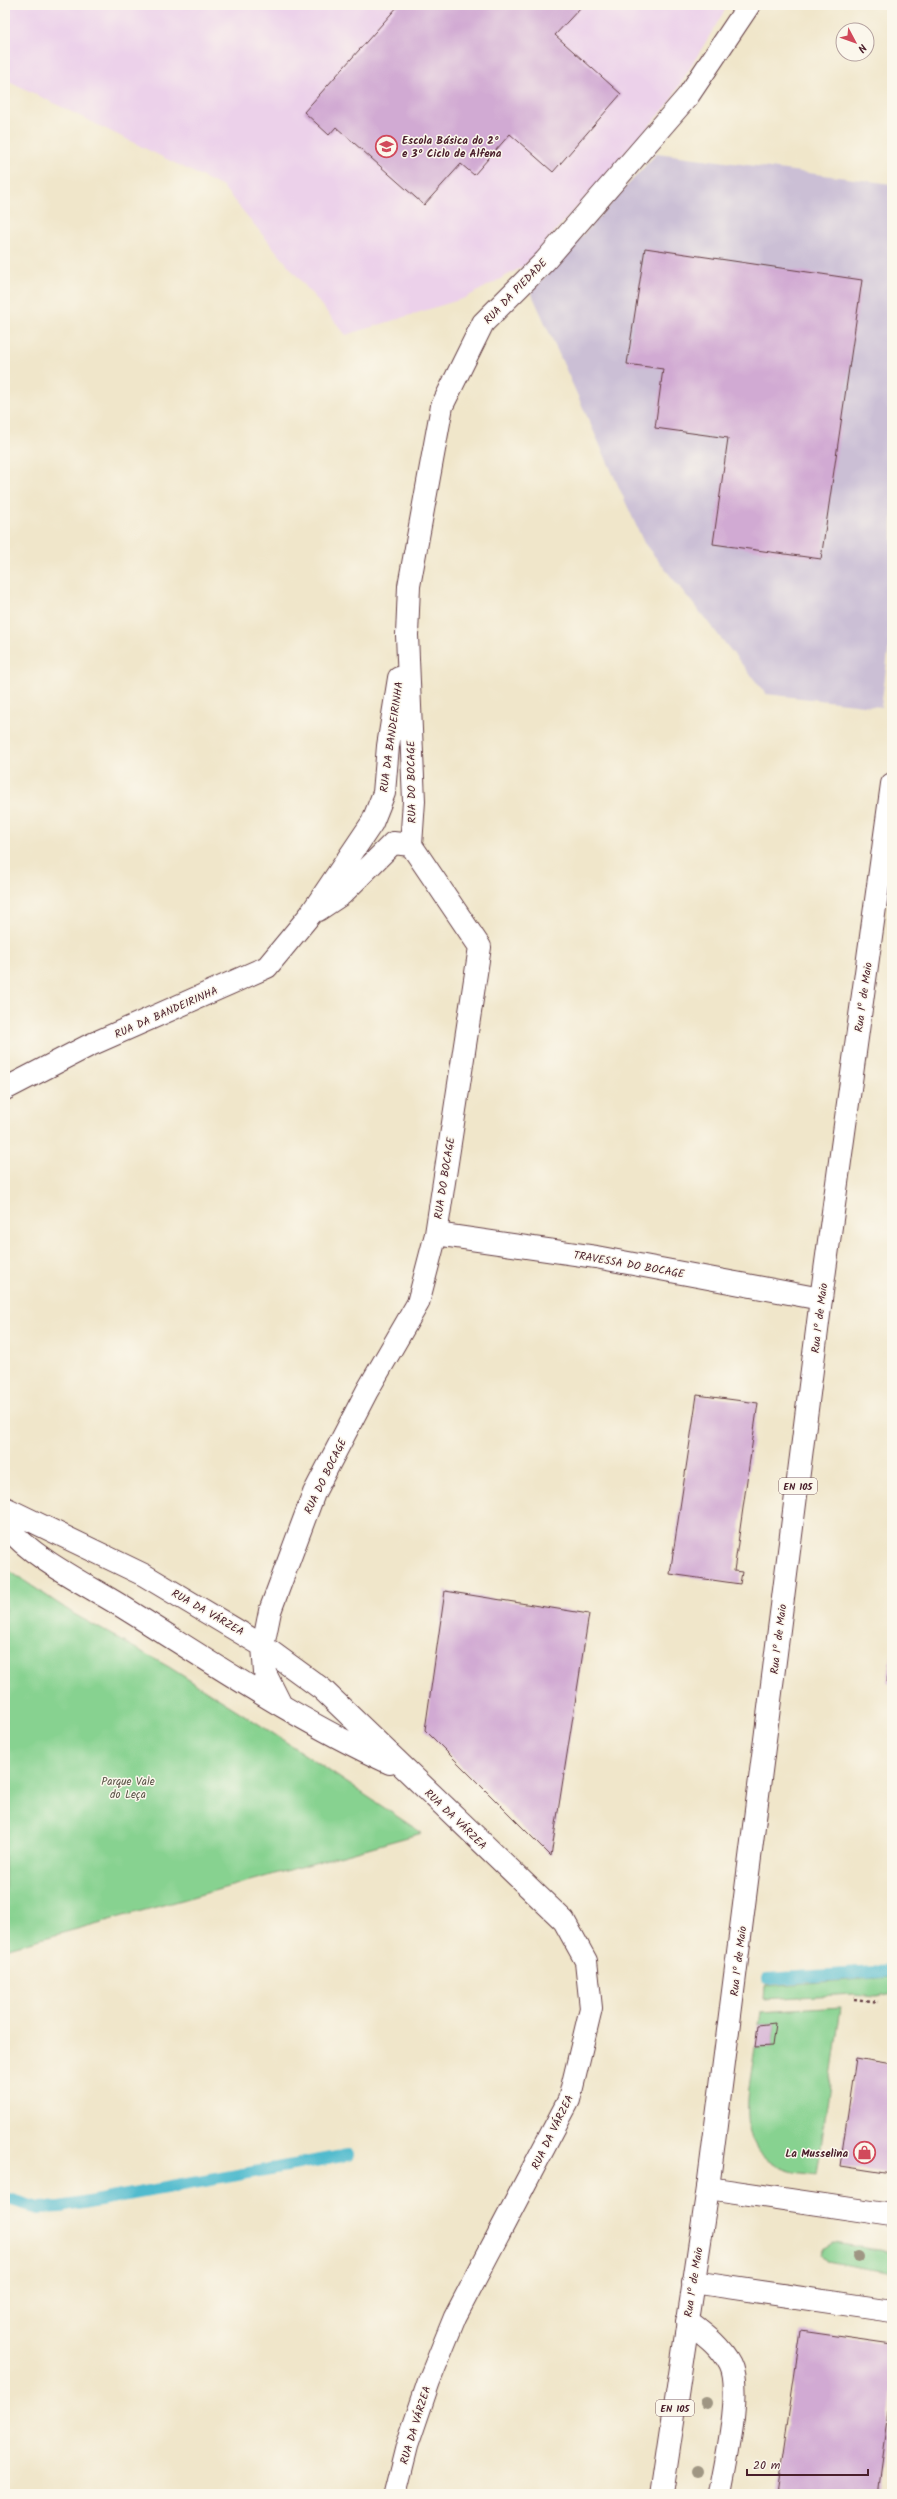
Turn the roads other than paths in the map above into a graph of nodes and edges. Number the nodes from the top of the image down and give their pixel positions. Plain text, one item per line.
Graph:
1 (749, 5) edge
2 (406, 635) junction
3 (892, 784) edge
4 (410, 845) junction
5 (310, 915) junction
6 (5, 1089) edge
7 (436, 1234) junction
8 (821, 1299) junction
9 (5, 1508) edge
10 (5, 1525) edge
11 (263, 1646) junction
12 (280, 1703) junction
13 (404, 1769) junction
14 (708, 2188) junction
15 (892, 2215) edge
16 (693, 2282) junction
17 (892, 2311) edge
18 (687, 2321) junction
19 (395, 2494) edge
20 (662, 2494) edge
21 (720, 2494) edge

1 - 2 street, RUA DA PIEDADE
2 - 4 street, RUA DO BOCAGE
2 - 5 street, RUA DA BANDEIRINHA
3 - 8 street, Rua 1º de Maio / EN 105
4 - 5 street, RUA DA BANDEIRINHA
4 - 7 street, RUA DO BOCAGE
5 - 6 street, RUA DA BANDEIRINHA
7 - 8 street, TRAVESSA DO BOCAGE
7 - 11 street, RUA DO BOCAGE
8 - 14 street, Rua 1º de Maio / EN 105
9 - 11 street, RUA DA VÁRZEA
10 - 12 street, RUA DA VÁRZEA
11 - 12 street, RUA DO BOCAGE
11 - 13 street, RUA DA VÁRZEA
12 - 13 street, RUA DA VÁRZEA
13 - 19 street, RUA DA VÁRZEA
14 - 15 street
14 - 16 street, Rua 1º de Maio / EN 105
16 - 17 street
16 - 18 street, Rua 1º de Maio / EN 105
18 - 20 street, Rua 1º de Maio / EN 105
18 - 21 street

